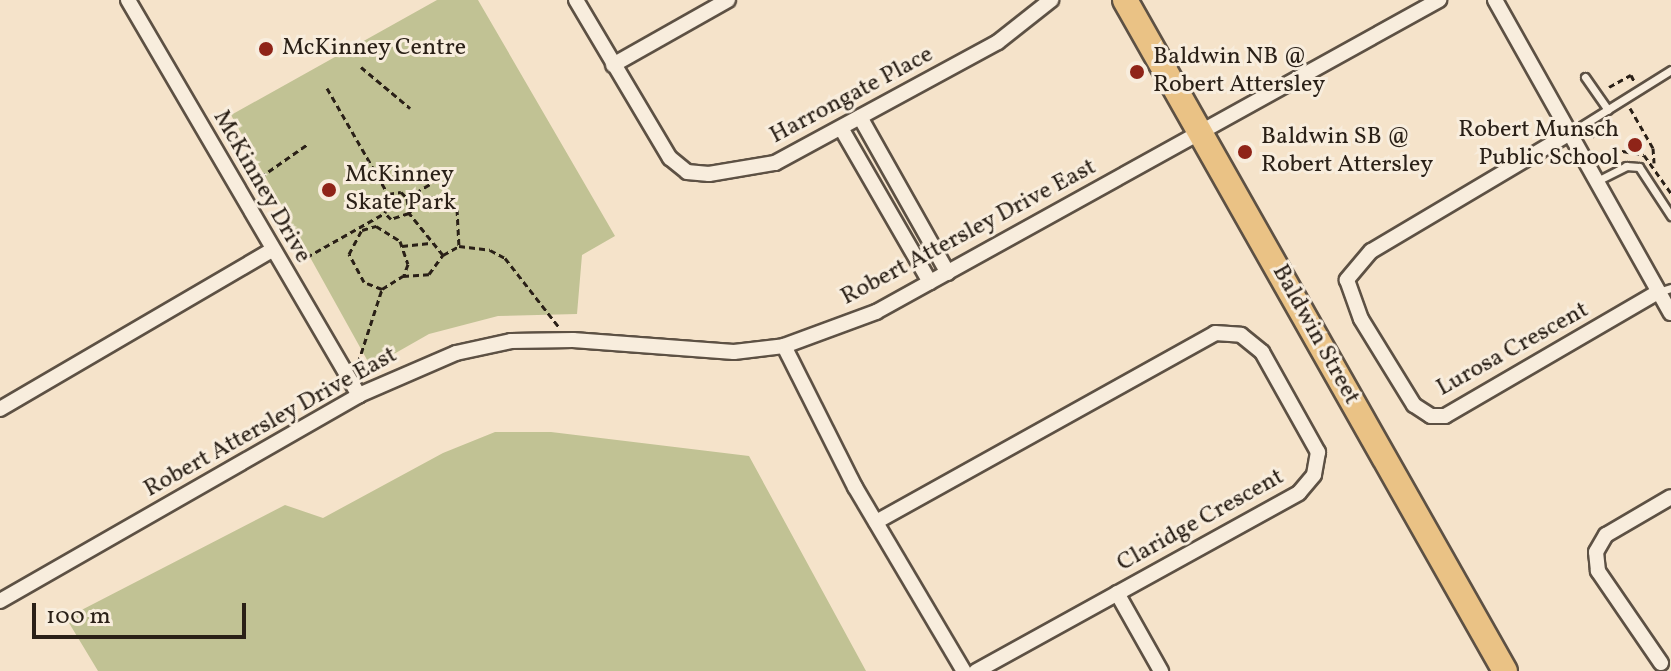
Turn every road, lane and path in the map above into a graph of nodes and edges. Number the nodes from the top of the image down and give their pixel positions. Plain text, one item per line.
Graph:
1 (128, 0) edge
2 (576, 0) edge
3 (728, 0) edge
4 (1051, 0) edge
5 (1125, 0) edge
6 (1439, 0) edge
7 (1495, 0) edge
8 (613, 65) junction
9 (361, 67) dead end
10 (1671, 70) edge
11 (1585, 77) dead end
12 (327, 88) dead end
13 (1629, 106) dead end
14 (410, 108) dead end
15 (1608, 110) junction
16 (860, 117) junction
17 (841, 128) junction
18 (1199, 130) junction
19 (1570, 133) junction
20 (308, 144) dead end
21 (1654, 163) dead end
22 (450, 172) dead end
23 (1597, 181) junction
24 (239, 193) junction
25 (388, 194) junction
26 (407, 198) junction
27 (385, 213) junction
28 (409, 213) junction
29 (1671, 216) edge
30 (430, 243) junction
31 (402, 246) junction
32 (459, 246) junction
33 (272, 250) junction
34 (443, 255) junction
35 (284, 270) junction
36 (948, 273) junction
37 (403, 276) junction
38 (930, 282) junction
39 (382, 289) junction
40 (1665, 290) edge
41 (1671, 313) edge
42 (568, 340) junction
43 (784, 346) junction
44 (349, 379) junction
45 (359, 395) junction
46 (0, 409) edge
47 (1671, 497) edge
48 (876, 522) junction
49 (1117, 593) junction
50 (0, 601) edge
51 (1661, 663) dead end
52 (964, 671) edge
53 (976, 671) edge
54 (1161, 671) edge
55 (1505, 671) edge

1 - 24 street, McKinney Drive
2 - 8 street, Harrongate Place
3 - 8 street
4 - 16 street, Harrongate Place
5 - 18 main road, Baldwin Street
6 - 18 street, Robert Attersley Drive East
7 - 19 street
8 - 17 street, Harrongate Place
9 - 14 path
10 - 15 lane
11 - 15 lane
12 - 25 path
13 - 21 path
15 - 19 lane
16 - 17 street, Harrongate Place
16 - 36 street
17 - 38 street
18 - 36 street, Robert Attersley Drive East
18 - 55 main road, Baldwin Street
19 - 23 street
19 - 40 street, Lurosa Crescent
20 - 24 path
22 - 26 path
23 - 29 lane
23 - 40 street
24 - 33 street, McKinney Drive
25 - 26 path
25 - 27 path
26 - 28 path
27 - 28 path
27 - 35 path
28 - 30 path
28 - 32 path
30 - 31 path
30 - 34 path
31 - 37 path
31 - 39 path
32 - 34 path
32 - 42 path
33 - 35 street, McKinney Drive
33 - 46 street
34 - 37 path
35 - 44 street, McKinney Drive
36 - 38 street, Robert Attersley Drive East
37 - 39 path
38 - 43 street, Robert Attersley Drive East
39 - 44 path
40 - 41 street
42 - 43 street, Robert Attersley Drive East
42 - 45 street, Robert Attersley Drive East
43 - 48 street
44 - 45 street, McKinney Drive
45 - 50 street, Robert Attersley Drive East
47 - 51 street
48 - 49 street, Claridge Crescent
48 - 52 street
49 - 53 street, Claridge Crescent
49 - 54 street

